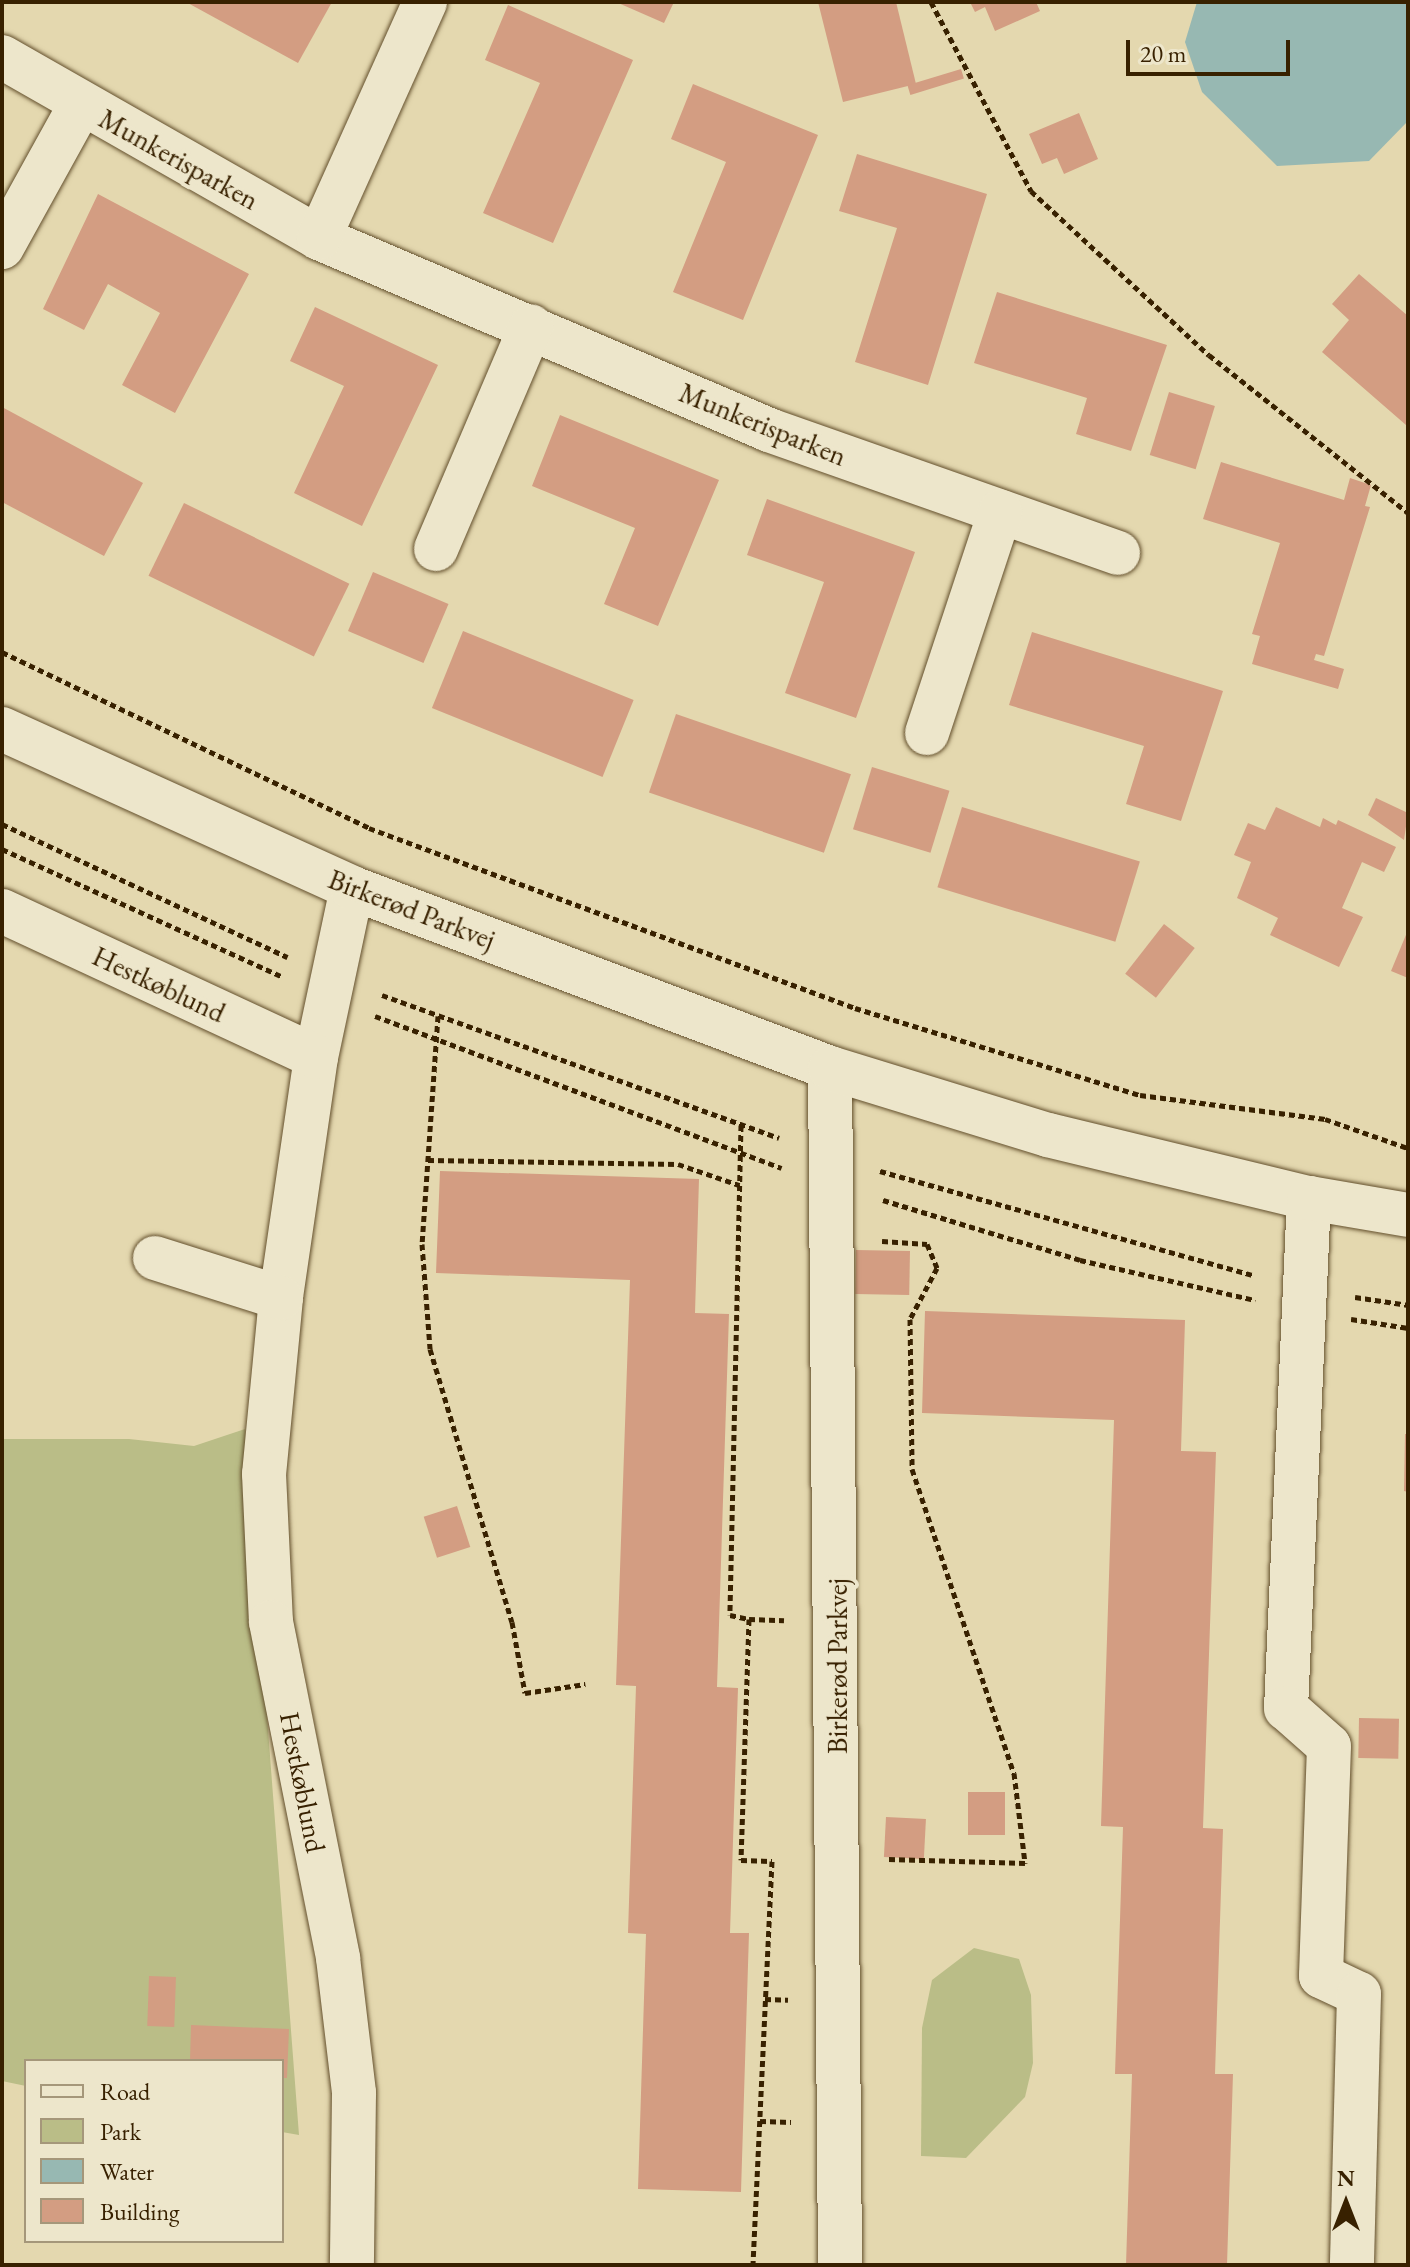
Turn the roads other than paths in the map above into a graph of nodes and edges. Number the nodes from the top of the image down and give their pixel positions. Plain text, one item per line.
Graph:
1 (425, 2) edge
2 (2, 57) edge
3 (81, 104) junction
4 (319, 238) junction
5 (2, 247) edge
6 (531, 326) junction
7 (1000, 512) junction
8 (436, 549) dead end
9 (1118, 553) dead end
10 (2, 729) edge
11 (927, 733) dead end
12 (352, 888) junction
13 (2, 911) edge
14 (316, 1057) junction
15 (830, 1068) junction
16 (1309, 1198) junction
17 (1408, 1215) edge
18 (155, 1258) dead end
19 (281, 1298) junction
20 (352, 2265) edge
21 (840, 2265) edge
22 (1352, 2265) edge

1 - 4 street
2 - 3 street, Munkerisparken
3 - 4 street, Munkerisparken
3 - 5 street, Munkerisparken
4 - 6 street, Munkerisparken
6 - 7 street, Munkerisparken
6 - 8 street
7 - 9 street, Munkerisparken
7 - 11 street
10 - 12 street, Birkerød Parkvej
12 - 14 street, Hestkøblund
12 - 15 street, Birkerød Parkvej
13 - 14 street, Hestkøblund
14 - 19 street, Hestkøblund
15 - 16 street, Birkerød Parkvej
15 - 21 street, Birkerød Parkvej
16 - 17 street, Birkerød Parkvej
16 - 22 street
18 - 19 street
19 - 20 street, Hestkøblund

